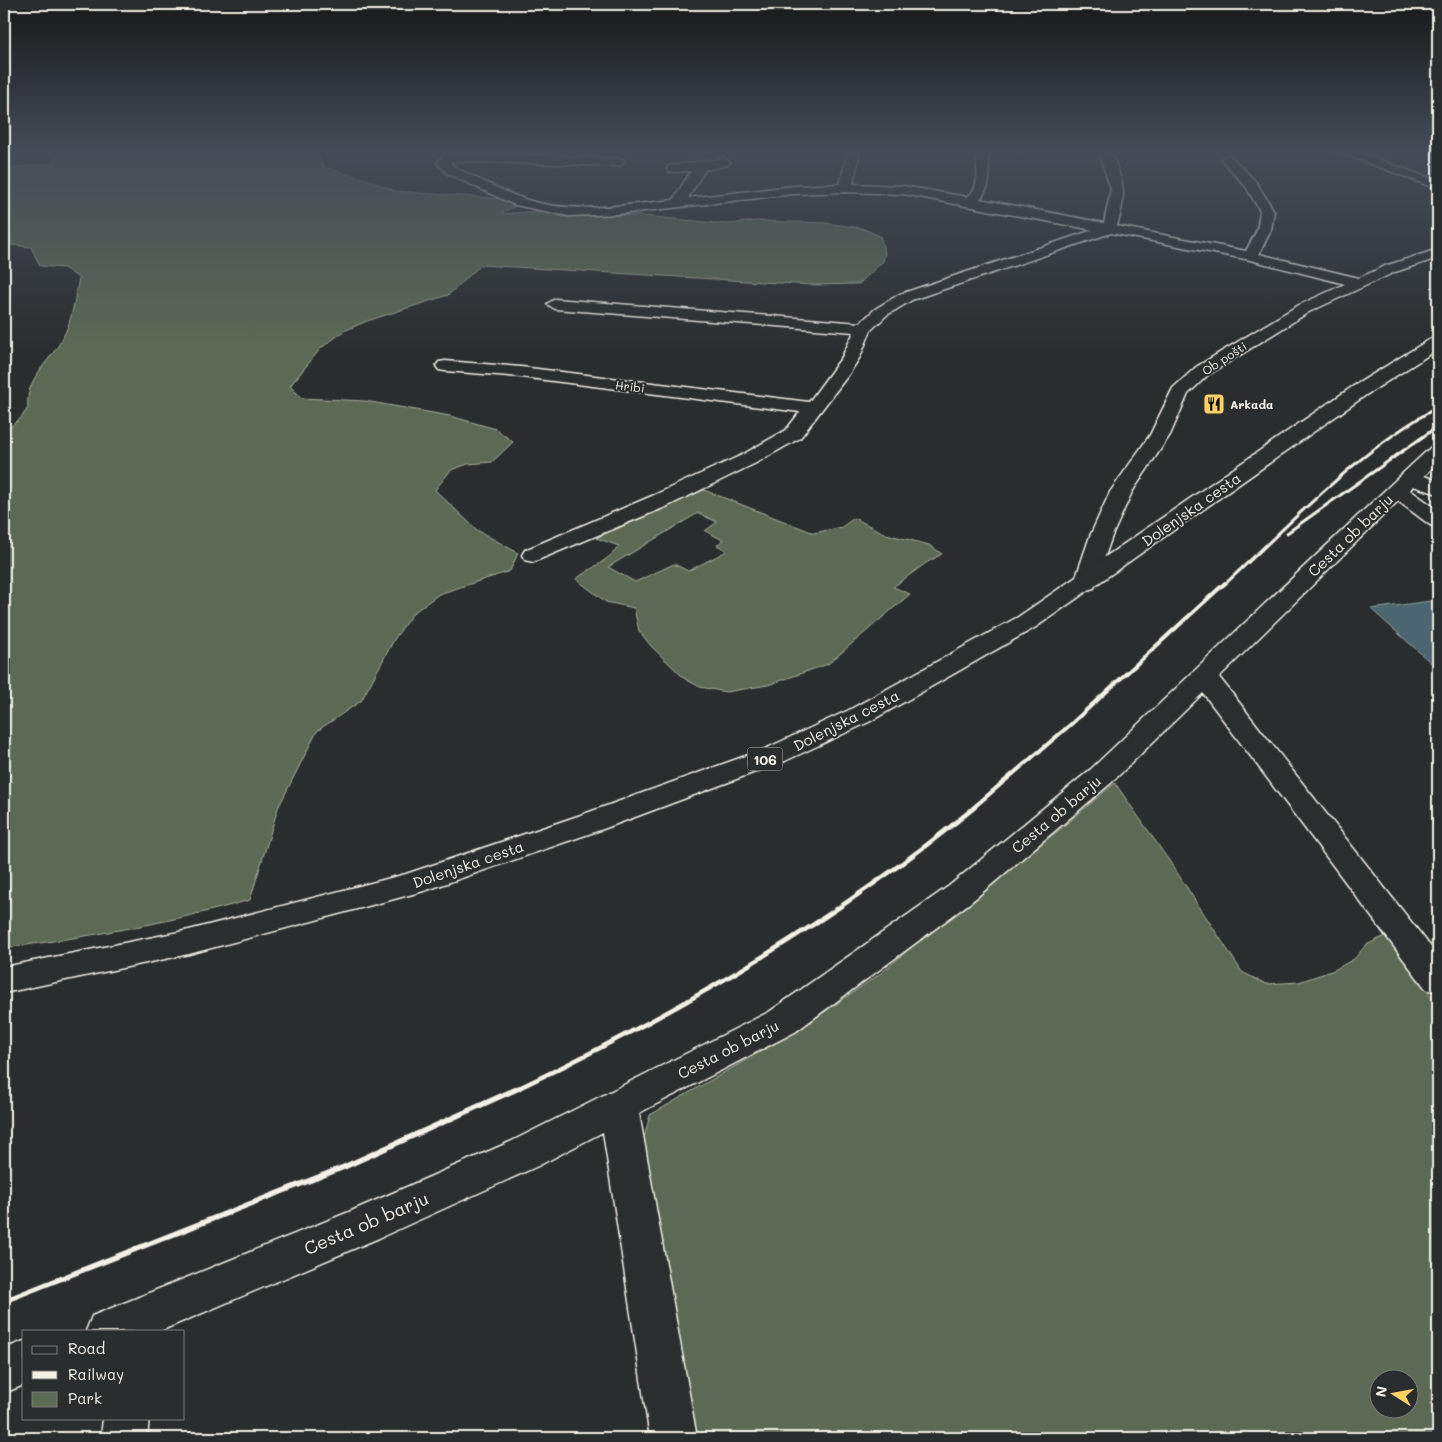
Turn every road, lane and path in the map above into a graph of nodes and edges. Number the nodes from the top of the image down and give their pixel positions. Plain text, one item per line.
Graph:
1 (1055, 218) edge
2 (1113, 218) edge
3 (1266, 218) edge
4 (1109, 229) junction
5 (1438, 253) edge
6 (1250, 256) junction
7 (1362, 283) junction
8 (555, 304) dead end
9 (864, 328) junction
10 (1438, 342) edge
11 (445, 366) dead end
12 (815, 408) junction
13 (1438, 451) edge
14 (1415, 485) edge
15 (1438, 520) edge
16 (533, 555) dead end
17 (1086, 583) junction
18 (1204, 676) junction
19 (4, 980) edge
20 (1438, 980) edge
21 (618, 1104) junction
22 (128, 1327) edge
23 (22, 1364) edge
24 (4, 1371) edge
25 (126, 1420) edge
26 (124, 1438) edge
27 (674, 1438) edge

1 - 4 street
2 - 4 street
3 - 6 street
4 - 6 street
4 - 9 street
5 - 7 street, Ob pošti
6 - 7 street
7 - 17 street, Ob pošti
8 - 9 street
9 - 12 street
10 - 17 street, Dolenjska cesta / 106
11 - 12 street, Hribi
12 - 16 street
13 - 14 street, Cesta ob barju
14 - 15 street
14 - 18 street, Cesta ob barju
17 - 19 street, Dolenjska cesta / 106
18 - 20 street
18 - 21 street, Cesta ob barju
21 - 22 street, Cesta ob barju
21 - 27 street
23 - 24 street
25 - 26 street

